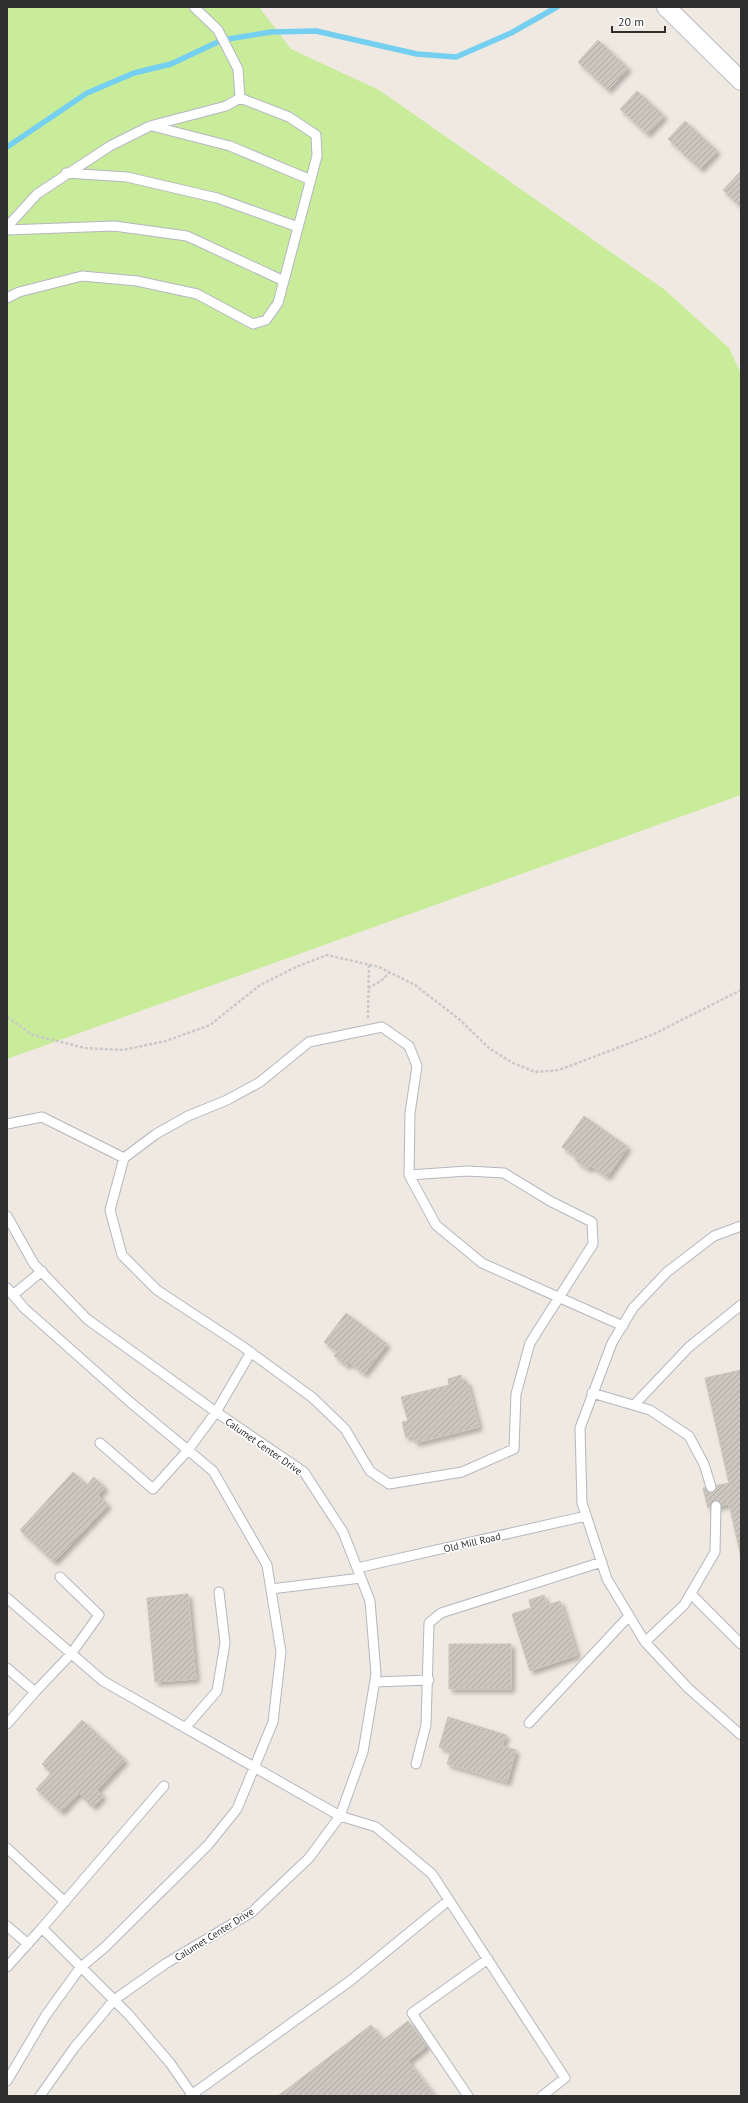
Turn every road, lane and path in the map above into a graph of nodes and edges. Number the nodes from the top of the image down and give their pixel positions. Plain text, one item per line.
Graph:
1 (194, 7) edge
2 (666, 7) edge
3 (741, 81) edge
4 (240, 98) junction
5 (150, 126) junction
6 (66, 174) junction
7 (311, 180) junction
8 (7, 227) edge
9 (298, 227) junction
10 (7, 230) edge
11 (284, 281) junction
12 (7, 298) edge
13 (369, 964) dead end
14 (390, 972) dead end
15 (368, 988) junction
16 (368, 1029) junction
17 (7, 1124) edge
18 (124, 1158) junction
19 (409, 1175) junction
20 (7, 1216) edge
21 (741, 1226) edge
22 (42, 1271) junction
23 (7, 1288) edge
24 (13, 1295) junction
25 (560, 1298) junction
26 (741, 1305) edge
27 (623, 1326) junction
28 (251, 1352) junction
29 (592, 1394) junction
30 (634, 1405) junction
31 (216, 1412) junction
32 (100, 1443) dead end
33 (188, 1450) junction
34 (711, 1487) dead end
35 (716, 1506) dead end
36 (586, 1516) junction
37 (602, 1562) junction
38 (357, 1568) junction
39 (60, 1576) dead end
40 (361, 1578) junction
41 (271, 1589) junction
42 (218, 1592) dead end
43 (690, 1594) junction
44 (7, 1598) edge
45 (629, 1616) junction
46 (645, 1642) junction
47 (741, 1644) edge
48 (71, 1654) junction
49 (7, 1668) edge
50 (429, 1680) junction
51 (375, 1682) junction
52 (34, 1692) junction
53 (529, 1723) dead end
54 (7, 1724) edge
55 (185, 1728) junction
56 (741, 1735) edge
57 (416, 1764) dead end
58 (254, 1768) junction
59 (164, 1786) dead end
60 (340, 1816) junction
61 (7, 1848) edge
62 (449, 1900) junction
63 (65, 1902) junction
64 (7, 1926) edge
65 (42, 1928) junction
66 (28, 1944) junction
67 (488, 1959) junction
68 (7, 1967) edge
69 (80, 1968) junction
70 (114, 2000) junction
71 (7, 2080) edge
72 (192, 2095) edge
73 (40, 2096) edge
74 (468, 2096) edge
75 (542, 2096) edge

1 - 4 lane
2 - 3 street
4 - 5 lane
4 - 7 lane
5 - 6 lane
5 - 7 lane
6 - 8 lane
6 - 9 lane
7 - 9 lane
9 - 11 lane
10 - 11 lane
11 - 12 lane
13 - 15 path
14 - 15 path
15 - 16 path
16 - 18 lane
16 - 19 lane
17 - 18 lane
18 - 28 lane
19 - 25 lane
19 - 25 lane
20 - 22 lane, Calumet Center Drive
21 - 27 lane
22 - 24 lane
22 - 31 lane, Calumet Center Drive
23 - 24 lane
24 - 33 lane
25 - 27 lane
25 - 28 lane
26 - 30 lane
27 - 29 lane
28 - 31 lane
29 - 30 lane
29 - 36 lane
30 - 34 lane
31 - 33 lane
31 - 38 lane, Calumet Center Drive
32 - 33 lane
33 - 41 lane
35 - 43 lane
36 - 37 lane
36 - 38 lane, Old Mill Road
37 - 45 lane
37 - 50 lane
38 - 40 lane, Calumet Center Drive
39 - 48 lane
40 - 41 lane
40 - 51 lane, Calumet Center Drive
41 - 58 lane
42 - 55 lane
43 - 46 lane
43 - 47 lane
44 - 48 lane
45 - 46 lane
45 - 53 lane
46 - 56 lane
48 - 52 lane
48 - 55 lane
49 - 52 lane
50 - 51 lane
50 - 57 lane
51 - 60 lane, Calumet Center Drive
52 - 54 lane
55 - 58 lane
58 - 60 lane
58 - 69 lane
59 - 63 lane
60 - 62 lane
60 - 70 lane, Calumet Center Drive
61 - 63 lane
62 - 67 lane
62 - 72 lane
63 - 65 lane
64 - 66 lane
65 - 66 lane
65 - 69 lane
66 - 68 lane
67 - 74 lane
67 - 75 lane
69 - 70 lane
69 - 71 lane
70 - 72 lane
70 - 73 lane, Calumet Center Drive

